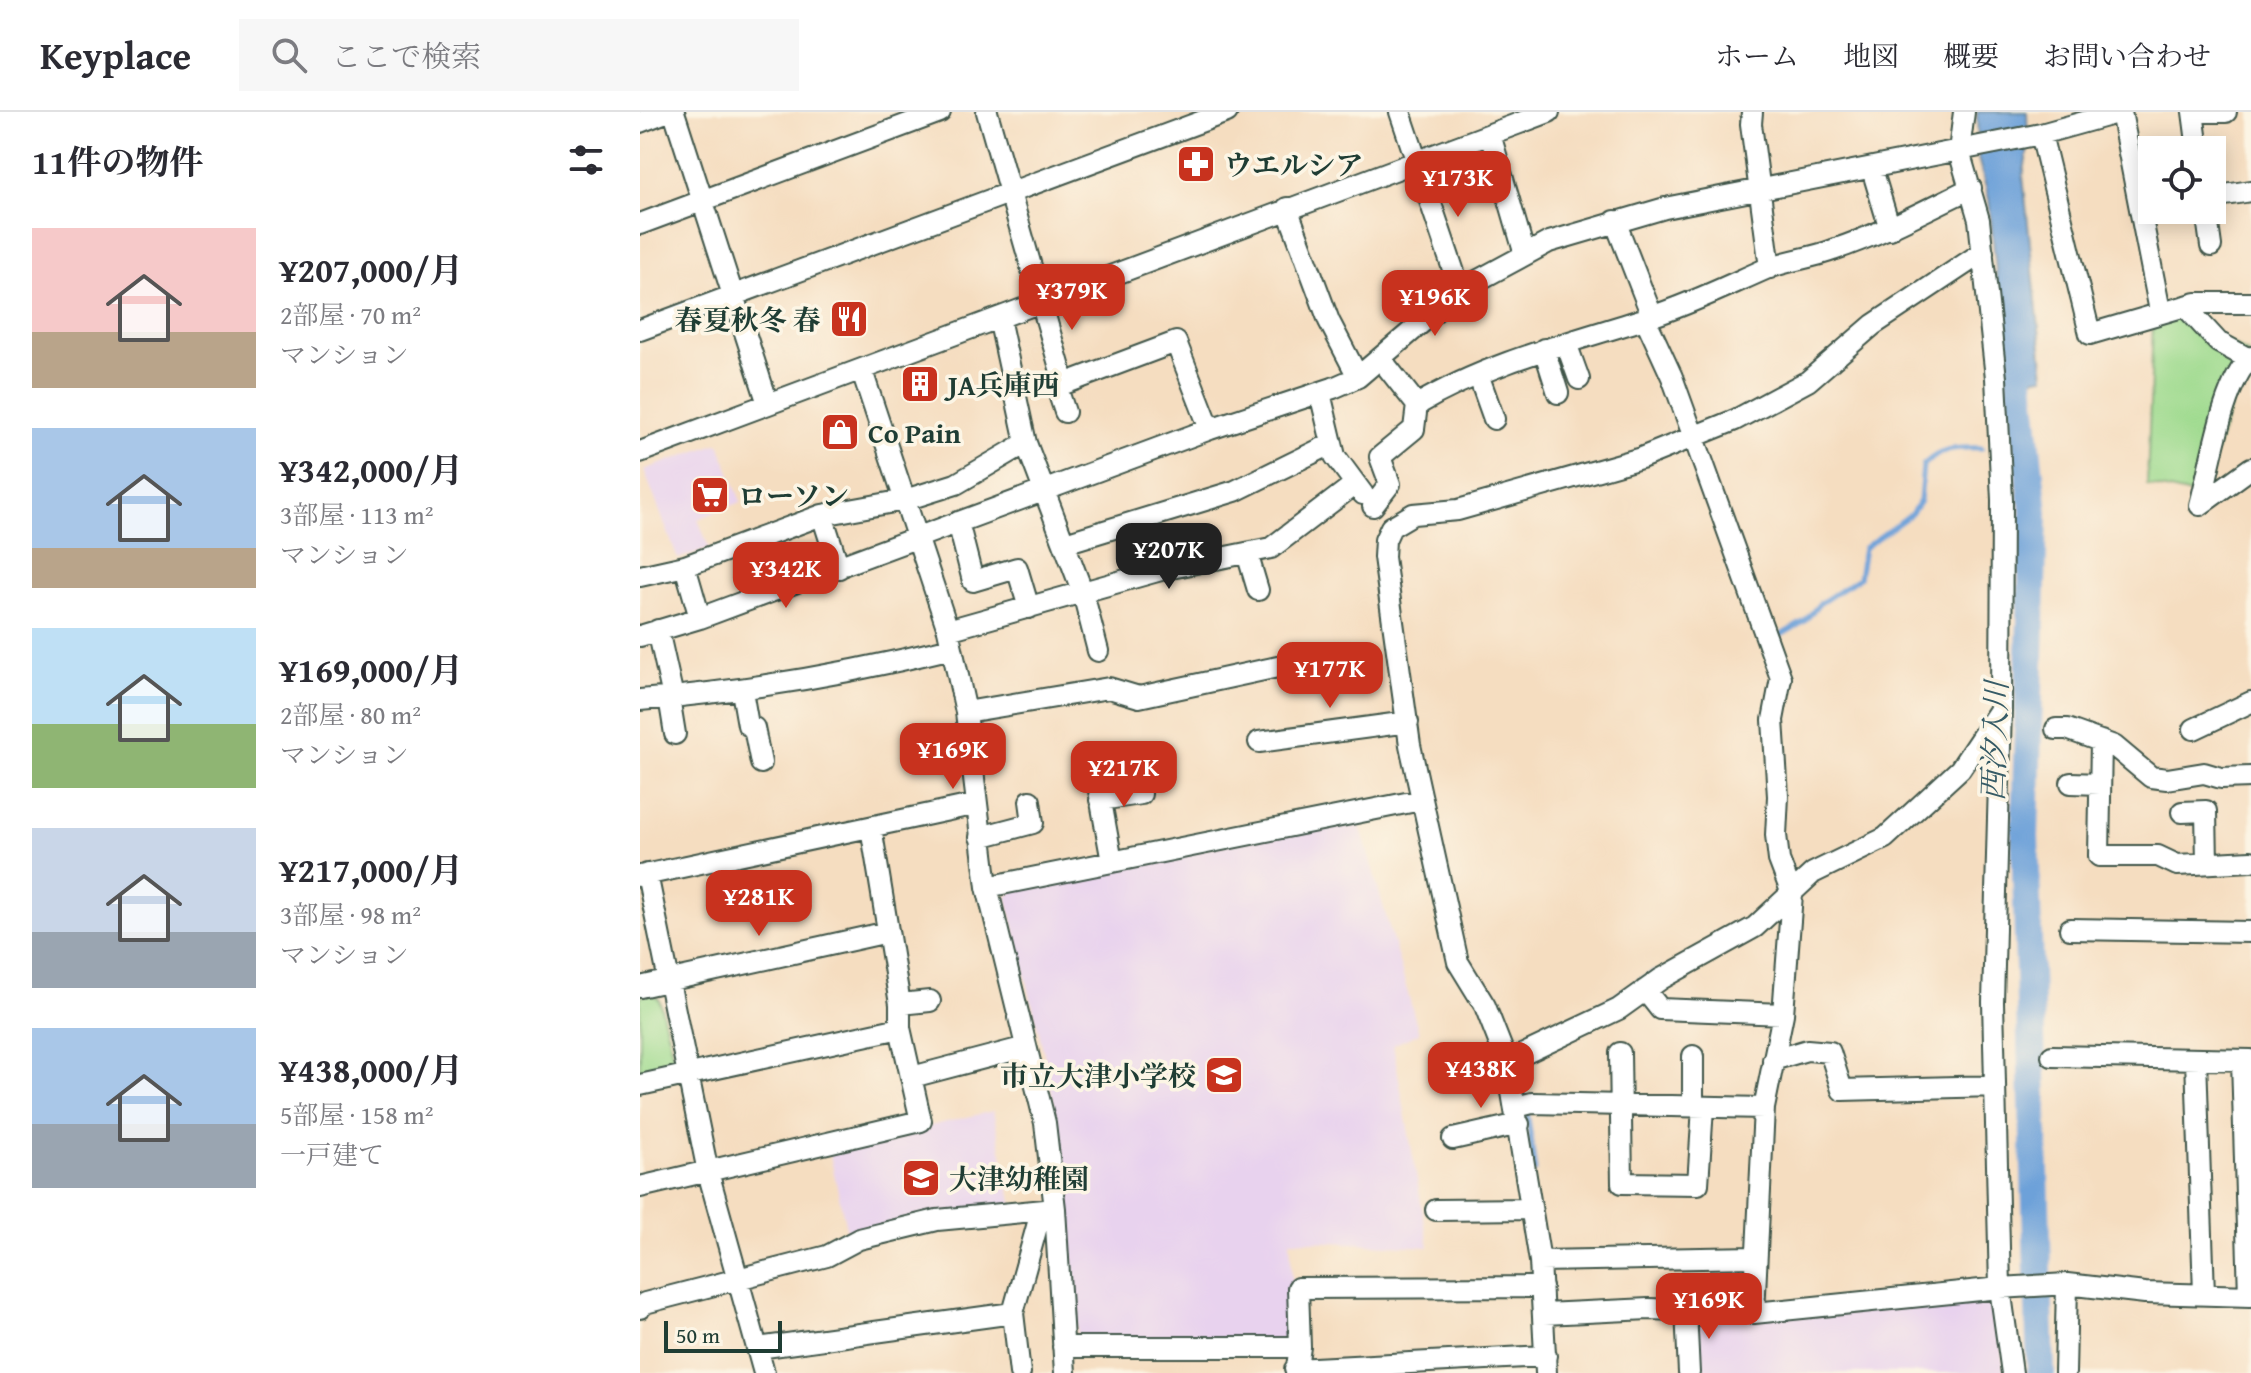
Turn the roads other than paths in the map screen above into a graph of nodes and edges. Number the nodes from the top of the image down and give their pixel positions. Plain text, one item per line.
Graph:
1 (666, 112) edge
2 (674, 112) edge
3 (940, 112) edge
4 (987, 112) edge
5 (1227, 112) edge
6 (1400, 112) edge
7 (1549, 112) edge
8 (1752, 112) edge
9 (1964, 112) edge
10 (2120, 112) edge
11 (2193, 112) edge
12 (2200, 112) edge
13 (2226, 112) edge
14 (640, 122) edge
15 (1490, 134) junction
16 (2041, 134) junction
17 (2196, 136) edge
18 (1959, 151) junction
19 (1417, 161) junction
20 (1872, 169) junction
21 (1971, 188) junction
22 (1762, 191) junction
23 (2251, 191) edge
24 (1010, 194) junction
25 (2226, 195) edge
26 (701, 201) junction
27 (1287, 208) junction
28 (1615, 221) junction
29 (640, 224) edge
30 (2208, 224) edge
31 (1890, 229) junction
32 (2211, 246) dead end
33 (1983, 252) junction
34 (1525, 255) junction
35 (1770, 268) junction
36 (1460, 290) junction
37 (733, 296) junction
38 (1039, 301) junction
39 (2251, 303) edge
40 (2185, 306) junction
41 (2160, 311) junction
42 (1649, 317) junction
43 (999, 318) junction
44 (640, 330) edge
45 (1566, 343) junction
46 (1544, 349) junction
47 (1380, 358) junction
48 (2250, 358) edge
49 (862, 371) junction
50 (1358, 377) junction
51 (1479, 377) junction
52 (1579, 379) dead end
53 (1059, 381) junction
54 (1320, 393) junction
55 (1558, 393) dead end
56 (768, 404) junction
57 (1417, 405) junction
58 (1065, 412) dead end
59 (1494, 419) dead end
60 (1210, 429) junction
61 (1693, 440) junction
62 (1026, 443) junction
63 (1331, 444) junction
64 (640, 452) edge
65 (2251, 468) edge
66 (1355, 484) junction
67 (1046, 492) junction
68 (905, 500) junction
69 (1373, 506) junction
70 (822, 515) junction
71 (958, 522) junction
72 (1391, 527) junction
73 (918, 538) junction
74 (1065, 543) junction
75 (1247, 553) junction
76 (685, 566) junction
77 (839, 568) junction
78 (640, 576) edge
79 (1258, 590) dead end
80 (1083, 593) junction
81 (1029, 608) junction
82 (700, 618) junction
83 (649, 633) edge
84 (950, 639) junction
85 (1098, 651) dead end
86 (1301, 662) dead end
87 (742, 691) junction
88 (671, 697) junction
89 (640, 700) edge
90 (2251, 702) edge
91 (2001, 708) junction
92 (966, 712) junction
93 (1408, 722) junction
94 (2056, 729) dead end
95 (2194, 729) dead end
96 (675, 734) dead end
97 (2101, 741) junction
98 (1259, 742) dead end
99 (761, 763) dead end
100 (1094, 763) dead end
101 (1137, 774) dead end
102 (2251, 777) edge
103 (2071, 783) dead end
104 (2100, 784) junction
105 (1100, 800) junction
106 (1421, 800) junction
107 (1030, 801) dead end
108 (977, 804) junction
109 (2182, 812) dead end
110 (871, 827) junction
111 (980, 837) junction
112 (2251, 861) edge
113 (1112, 862) junction
114 (2207, 863) junction
115 (644, 875) edge
116 (987, 887) junction
117 (1792, 894) junction
118 (2070, 929) dead end
119 (888, 932) junction
120 (2251, 932) edge
121 (669, 981) junction
122 (640, 987) edge
123 (1645, 990) junction
124 (930, 1001) dead end
125 (900, 1004) junction
126 (1783, 1014) junction
127 (900, 1028) junction
128 (1026, 1047) junction
129 (1620, 1053) dead end
130 (1693, 1056) dead end
131 (2052, 1056) dead end
132 (2196, 1059) junction
133 (1773, 1060) junction
134 (2246, 1060) edge
135 (1507, 1062) junction
136 (688, 1074) junction
137 (912, 1077) junction
138 (640, 1085) edge
139 (1995, 1086) junction
140 (1620, 1105) junction
141 (1698, 1107) junction
142 (1764, 1108) junction
143 (1522, 1112) junction
144 (1453, 1139) dead end
145 (708, 1172) junction
146 (640, 1187) edge
147 (1531, 1209) junction
148 (1048, 1210) junction
149 (1436, 1210) dead end
150 (1755, 1257) junction
151 (1540, 1261) junction
152 (736, 1278) junction
153 (2067, 1284) junction
154 (1542, 1287) junction
155 (2000, 1288) junction
156 (2204, 1294) junction
157 (2250, 1296) edge
158 (642, 1303) edge
159 (1686, 1310) junction
160 (1013, 1313) junction
161 (1754, 1313) junction
162 (1544, 1314) junction
163 (1063, 1347) junction
164 (1300, 1347) junction
165 (758, 1348) junction
166 (1546, 1365) edge
167 (1296, 1371) edge
168 (764, 1373) edge
169 (1020, 1373) edge
170 (1065, 1373) edge
171 (1689, 1373) edge
172 (2012, 1373) edge
173 (2065, 1373) edge

1 - 14 street
2 - 26 street
3 - 26 street
4 - 24 street
5 - 24 street
6 - 19 street
7 - 15 street
8 - 22 street
9 - 18 street
10 - 16 street
10 - 41 street
11 - 17 street
12 - 13 street
15 - 19 street
15 - 34 street
16 - 18 street
16 - 41 street
18 - 20 street
18 - 21 street
19 - 27 street
19 - 36 street
20 - 22 street
20 - 31 street
21 - 31 street
21 - 33 street
22 - 28 street
22 - 35 street
23 - 25 street
24 - 37 street
24 - 38 street
26 - 29 street
26 - 37 street
27 - 38 street
27 - 50 street
28 - 34 street
28 - 42 street
30 - 32 street
31 - 35 street
33 - 61 street
33 - 91 street
34 - 36 street
35 - 42 street
36 - 47 street
37 - 44 street
37 - 56 street
38 - 43 street
38 - 53 street
39 - 40 street
40 - 41 street
40 - 48 street
42 - 45 street
42 - 61 street
43 - 49 street
43 - 62 street
45 - 46 street
45 - 52 street
46 - 51 street
46 - 55 street
47 - 50 street
47 - 57 street
48 - 65 street
49 - 56 street
49 - 68 street
50 - 54 street
51 - 57 street
51 - 59 street
53 - 58 street
53 - 60 street
54 - 60 street
54 - 63 street
56 - 64 street
57 - 69 street
60 - 67 street
61 - 72 street
61 - 117 street
62 - 67 street
62 - 68 street
63 - 66 street
63 - 74 street
66 - 69 street
66 - 75 street
67 - 71 street
67 - 74 street
68 - 70 street
68 - 73 street
69 - 72 street
70 - 76 street
70 - 77 street
71 - 73 street
71 - 81 street
72 - 93 street
73 - 77 street
73 - 84 street
74 - 80 street
75 - 79 street
75 - 80 street
76 - 78 street
76 - 82 street
77 - 82 street
80 - 81 street
80 - 85 street
81 - 84 street
82 - 83 street
83 - 88 street
84 - 87 street
84 - 92 street
86 - 92 street
87 - 88 street
87 - 99 street
88 - 89 street
88 - 96 street
90 - 95 street
91 - 117 street
91 - 139 street
92 - 108 street
93 - 98 street
93 - 106 street
94 - 97 street
97 - 102 street
97 - 104 street
100 - 105 street
101 - 105 street
103 - 104 street
104 - 114 street
105 - 113 street
106 - 113 street
106 - 135 street
107 - 111 street
108 - 110 street
108 - 111 street
109 - 114 street
110 - 115 street
110 - 119 street
111 - 116 street
112 - 114 street
113 - 116 street
115 - 121 street
116 - 128 street
117 - 123 street
117 - 126 street
118 - 120 street
119 - 121 street
119 - 125 street
121 - 122 street
121 - 136 street
123 - 126 street
123 - 135 street
124 - 125 street
125 - 127 street
126 - 133 street
127 - 136 street
127 - 137 street
128 - 137 street
128 - 148 street
129 - 140 street
130 - 141 street
131 - 132 street
132 - 134 street
132 - 156 street
133 - 139 street
133 - 142 street
134 - 157 street
135 - 143 street
136 - 138 street
136 - 145 street
137 - 145 street
139 - 155 street
140 - 141 street
140 - 141 street
140 - 143 street
141 - 142 street
142 - 150 street
143 - 144 street
143 - 147 street
145 - 146 street
145 - 152 street
147 - 149 street
147 - 151 street
148 - 152 street
148 - 160 street
148 - 163 street
150 - 151 street
150 - 161 street
151 - 154 street
152 - 158 street
152 - 165 street
153 - 155 street
153 - 156 street
153 - 173 street
154 - 162 street
154 - 164 street
155 - 161 street
155 - 172 street
156 - 157 street
159 - 161 street
159 - 162 street
159 - 171 street
160 - 165 street
160 - 169 street
162 - 166 street
163 - 164 street
163 - 170 street
164 - 167 street
165 - 168 street
166 - 167 street

